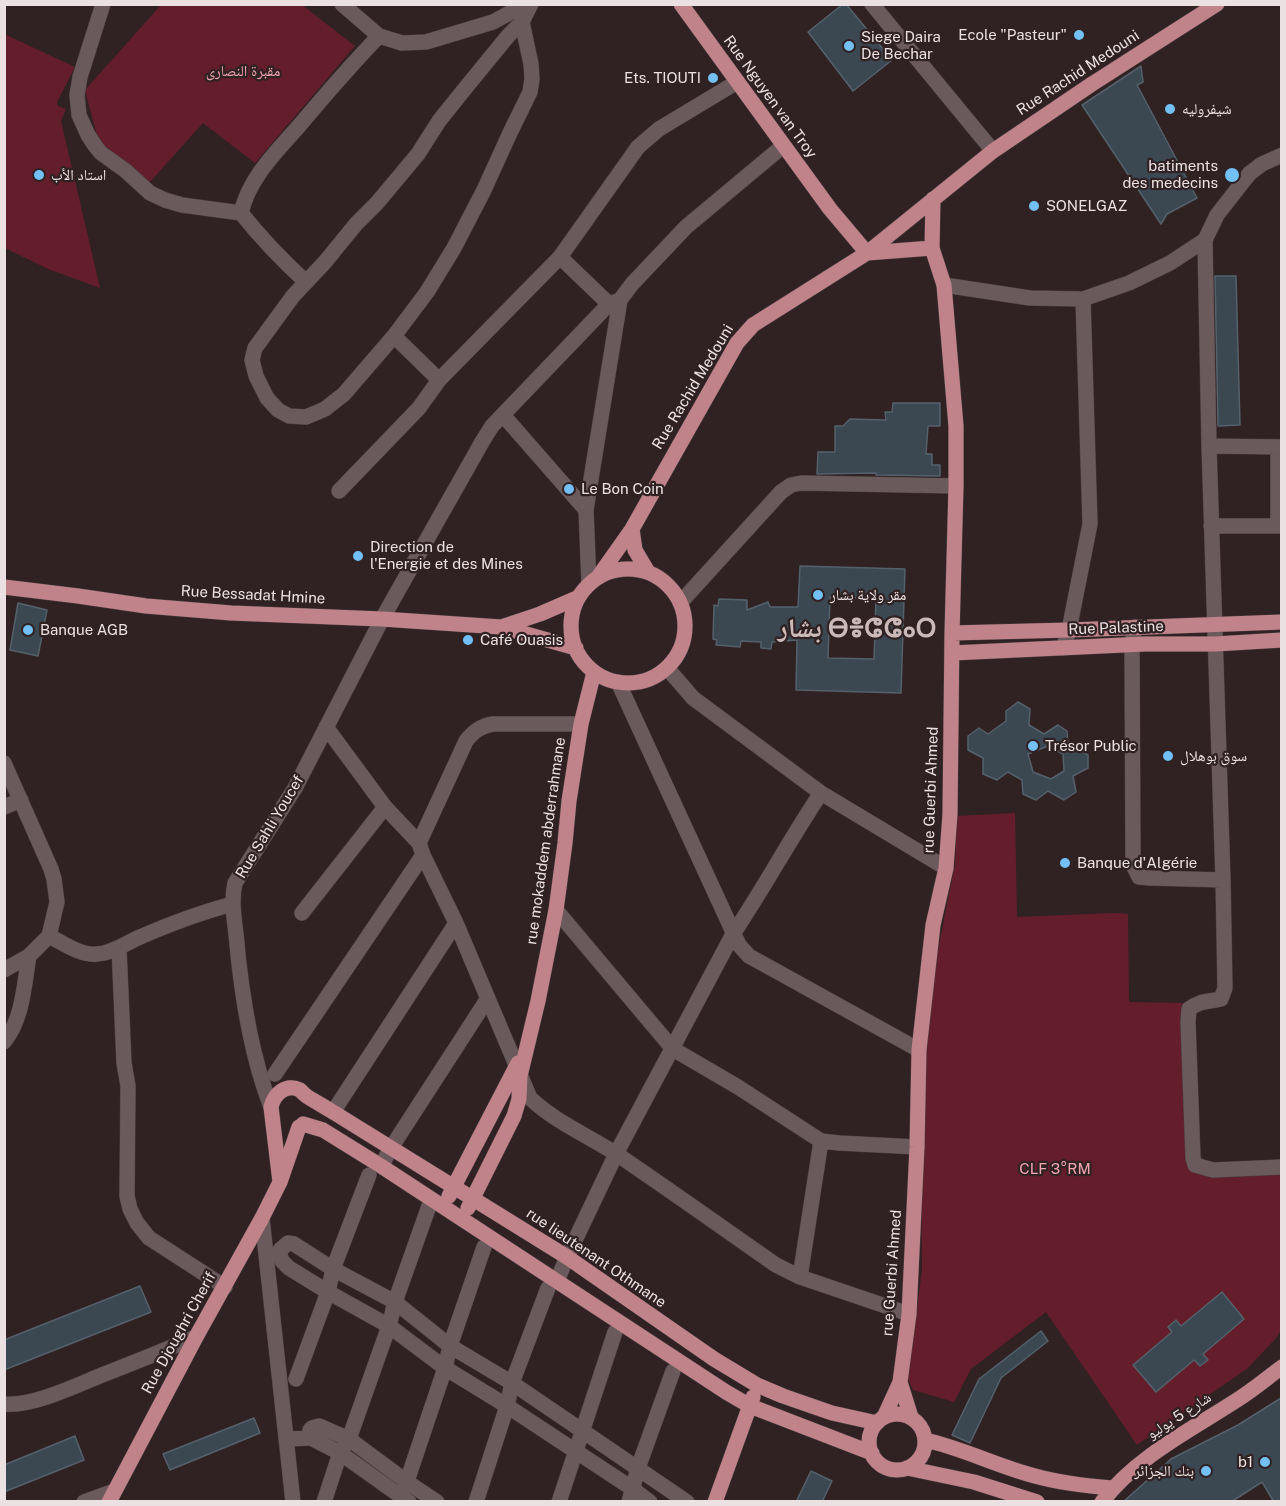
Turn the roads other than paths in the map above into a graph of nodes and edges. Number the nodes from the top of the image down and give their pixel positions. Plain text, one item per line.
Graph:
1 (103, 4) edge
2 (342, 4) edge
3 (529, 4) edge
4 (681, 4) edge
5 (872, 4) edge
6 (1217, 4) edge
7 (522, 22) junction
8 (379, 36) junction
9 (737, 81) junction
10 (783, 146) junction
11 (993, 151) junction
12 (1281, 155) edge
13 (933, 199) junction
14 (241, 213) junction
15 (1205, 240) junction
16 (932, 248) junction
17 (867, 253) junction
18 (560, 257) junction
19 (306, 282) junction
20 (944, 285) junction
21 (1083, 299) junction
22 (614, 302) junction
23 (394, 336) junction
24 (439, 380) junction
25 (503, 415) junction
26 (1209, 446) junction
27 (1280, 447) edge
28 (956, 486) junction
29 (339, 491) dead end
30 (586, 510) junction
31 (1211, 526) junction
32 (1280, 526) edge
33 (632, 530) junction
34 (648, 572) junction
35 (593, 581) junction
36 (4, 587) edge
37 (577, 598) junction
38 (680, 603) junction
39 (382, 619) junction
40 (1281, 622) edge
41 (1214, 625) junction
42 (501, 627) junction
43 (1135, 627) junction
44 (1069, 630) junction
45 (952, 633) junction
46 (1281, 640) edge
47 (1215, 644) junction
48 (1132, 645) junction
49 (576, 648) junction
50 (1063, 648) junction
51 (952, 652) junction
52 (667, 668) junction
53 (594, 672) junction
54 (618, 682) junction
55 (581, 724) junction
56 (326, 727) junction
57 (4, 763) edge
58 (821, 794) junction
59 (21, 800) junction
60 (4, 807) edge
61 (385, 807) junction
62 (421, 849) junction
63 (946, 868) junction
64 (1223, 880) junction
65 (233, 904) junction
66 (556, 910) junction
67 (302, 913) dead end
68 (456, 923) junction
69 (733, 934) junction
70 (49, 936) junction
71 (119, 948) junction
72 (29, 956) junction
73 (4, 969) edge
74 (488, 998) junction
75 (4, 1042) edge
76 (673, 1050) junction
77 (919, 1050) junction
78 (254, 1051) junction
79 (518, 1071) junction
80 (275, 1074) junction
81 (284, 1089) junction
82 (307, 1096) junction
83 (272, 1112) junction
84 (333, 1112) junction
85 (301, 1126) junction
86 (821, 1141) junction
87 (917, 1146) junction
88 (391, 1148) junction
89 (616, 1154) junction
90 (381, 1166) junction
91 (1281, 1167) edge
92 (369, 1175) dead end
93 (280, 1182) junction
94 (454, 1187) junction
95 (473, 1199) junction
96 (436, 1206) junction
97 (262, 1218) junction
98 (463, 1219) junction
99 (484, 1247) dead end
100 (567, 1257) junction
101 (333, 1269) junction
102 (800, 1277) junction
103 (553, 1285) junction
104 (225, 1287) junction
105 (327, 1292) junction
106 (395, 1302) junction
107 (909, 1314) junction
108 (389, 1326) junction
109 (615, 1332) dead end
110 (196, 1337) junction
111 (450, 1346) junction
112 (1281, 1367) edge
113 (445, 1368) junction
114 (673, 1371) dead end
115 (296, 1379) dead end
116 (900, 1382) junction
117 (512, 1383) junction
118 (757, 1385) junction
119 (4, 1404) edge
120 (507, 1406) junction
121 (750, 1406) junction
122 (911, 1417) junction
123 (880, 1420) junction
124 (582, 1430) junction
125 (311, 1438) junction
126 (349, 1439) junction
127 (288, 1440) junction
128 (925, 1440) junction
129 (576, 1451) junction
130 (340, 1453) junction
131 (872, 1453) junction
132 (638, 1468) junction
133 (907, 1468) junction
134 (407, 1482) junction
135 (1112, 1488) junction
136 (631, 1495) edge
137 (111, 1496) edge
138 (404, 1500) edge
139 (84, 1502) edge
140 (293, 1502) edge
141 (324, 1502) edge
142 (437, 1502) edge
143 (476, 1502) edge
144 (559, 1502) edge
145 (650, 1502) edge
146 (687, 1502) edge
147 (716, 1502) edge
148 (1037, 1502) edge
149 (1102, 1502) edge

1 - 14 street
2 - 8 street
3 - 7 street
3 - 8 street
4 - 9 main road, Rue Nguyen van Troy
5 - 11 street
6 - 11 main road, Rue Rachid Medouni
7 - 19 street
7 - 23 street
8 - 14 street
9 - 10 main road, Rue Nguyen van Troy
9 - 18 street
10 - 17 main road, Rue Nguyen van Troy
10 - 22 street, Rue Sahli Youcef
11 - 13 main road, Rue Rachid Medouni
12 - 15 street
13 - 16 main road, rue Guerbi Ahmed
13 - 17 main road, Rue Rachid Medouni
14 - 19 street
15 - 21 street
15 - 26 street
16 - 17 main road
16 - 20 main road, rue Guerbi Ahmed
17 - 33 main road, Rue Rachid Medouni
18 - 22 street
18 - 24 street
19 - 23 street
20 - 21 street
20 - 28 main road, rue Guerbi Ahmed
21 - 44 street
22 - 25 street, Rue Sahli Youcef
22 - 30 street
23 - 24 street
24 - 29 street
25 - 30 street
25 - 39 street, Rue Sahli Youcef
26 - 27 street
26 - 31 street
27 - 32 street
28 - 38 street
28 - 45 main road, rue Guerbi Ahmed
30 - 35 street
31 - 32 street
31 - 41 street
33 - 34 main road
33 - 35 main road, Rue Rachid Medouni
34 - 35 main road
34 - 38 main road
35 - 37 main road
36 - 39 main road, Rue Bessadat Hmine
37 - 42 main road, Rue Bessadat Hmine
37 - 49 main road
38 - 52 main road
39 - 42 main road, Rue Bessadat Hmine
39 - 56 street, Rue Sahli Youcef
40 - 41 main road, Rue Palastine
41 - 43 main road, Rue Palastine
41 - 47 street
42 - 49 main road, Rue Bessadat Hmine
43 - 44 main road, Rue Palastine
43 - 48 street
44 - 45 main road, Rue Palastine
44 - 50 street
45 - 51 main road, rue Guerbi Ahmed
46 - 47 main road, Rue Palastine
47 - 48 main road, Rue Palastine
47 - 64 street
48 - 50 main road, Rue Palastine
48 - 64 street
49 - 53 main road
50 - 51 main road, Rue Palastine
51 - 63 main road, rue Guerbi Ahmed
52 - 54 main road
52 - 58 street
53 - 54 main road
53 - 55 main road, rue mokaddem abderrahmane
54 - 69 street
55 - 62 street
55 - 66 main road, rue mokaddem abderrahmane
56 - 61 street
56 - 65 street, Rue Sahli Youcef
57 - 59 street
58 - 63 street
58 - 69 street
59 - 60 street
59 - 70 street
61 - 62 street
61 - 67 street
62 - 68 street
62 - 80 street
63 - 77 main road, rue Guerbi Ahmed
64 - 91 street
65 - 71 street
65 - 78 street, Rue Sahli Youcef
66 - 76 street
66 - 79 main road, rue mokaddem abderrahmane
68 - 74 street
68 - 84 street
69 - 76 street
69 - 77 street
70 - 71 street
70 - 72 street
71 - 104 street
72 - 73 street
72 - 75 street
74 - 79 street
74 - 88 street
76 - 86 street
76 - 89 street
77 - 87 main road, rue Guerbi Ahmed
78 - 80 street
78 - 83 street, Rue Sahli Youcef
79 - 89 street
79 - 94 main road, rue mokaddem abderrahmane
79 - 95 main road, rue mokaddem abderrahmane
80 - 81 street
81 - 82 main road
81 - 83 main road
82 - 84 main road, rue lieutenant Othmane
82 - 85 main road
83 - 85 main road
83 - 93 main road
84 - 88 main road, rue lieutenant Othmane
85 - 90 main road
85 - 93 main road, Rue Djoughri Cherif
86 - 87 street
86 - 102 street
87 - 107 main road, rue Guerbi Ahmed
88 - 90 street
88 - 94 main road, rue lieutenant Othmane
89 - 100 street
89 - 102 street
90 - 96 main road
92 - 101 street
93 - 97 main road, Rue Djoughri Cherif
94 - 95 main road, rue lieutenant Othmane
94 - 96 main road, rue mokaddem abderrahmane
95 - 98 main road, rue mokaddem abderrahmane
95 - 100 main road, rue lieutenant Othmane
96 - 98 main road
96 - 106 street
97 - 104 main road, Rue Djoughri Cherif
97 - 127 street
98 - 103 main road
99 - 111 street
100 - 103 street
100 - 118 main road, rue lieutenant Othmane
101 - 105 street
101 - 105 street
101 - 106 street
102 - 107 street
103 - 117 street
103 - 121 main road
104 - 110 main road, Rue Djoughri Cherif
105 - 108 street
105 - 115 street
106 - 108 street
106 - 111 street
107 - 116 main road, rue Guerbi Ahmed
108 - 113 street
108 - 126 street
109 - 124 street
110 - 119 street
110 - 137 main road, Rue Djoughri Cherif
111 - 113 street
111 - 117 street
112 - 135 main road, شارع 5 يوليو
113 - 120 street
113 - 134 street
114 - 132 street
116 - 122 main road
116 - 123 main road
117 - 120 street
117 - 124 street
118 - 121 main road
118 - 123 main road, rue lieutenant Othmane
120 - 129 street
120 - 143 street
121 - 131 main road
121 - 147 main road
122 - 123 main road
122 - 128 main road
123 - 131 main road
124 - 129 street
124 - 132 street
125 - 126 street
125 - 127 street
125 - 130 street
126 - 130 street
126 - 134 street
127 - 140 street
128 - 133 main road
128 - 135 main road
129 - 136 street
129 - 144 street
130 - 138 street
130 - 141 street
131 - 133 main road
132 - 136 street
132 - 146 street
133 - 148 main road
134 - 138 street
134 - 142 street
135 - 149 main road, شارع 5 يوليو
136 - 145 street
137 - 139 street

